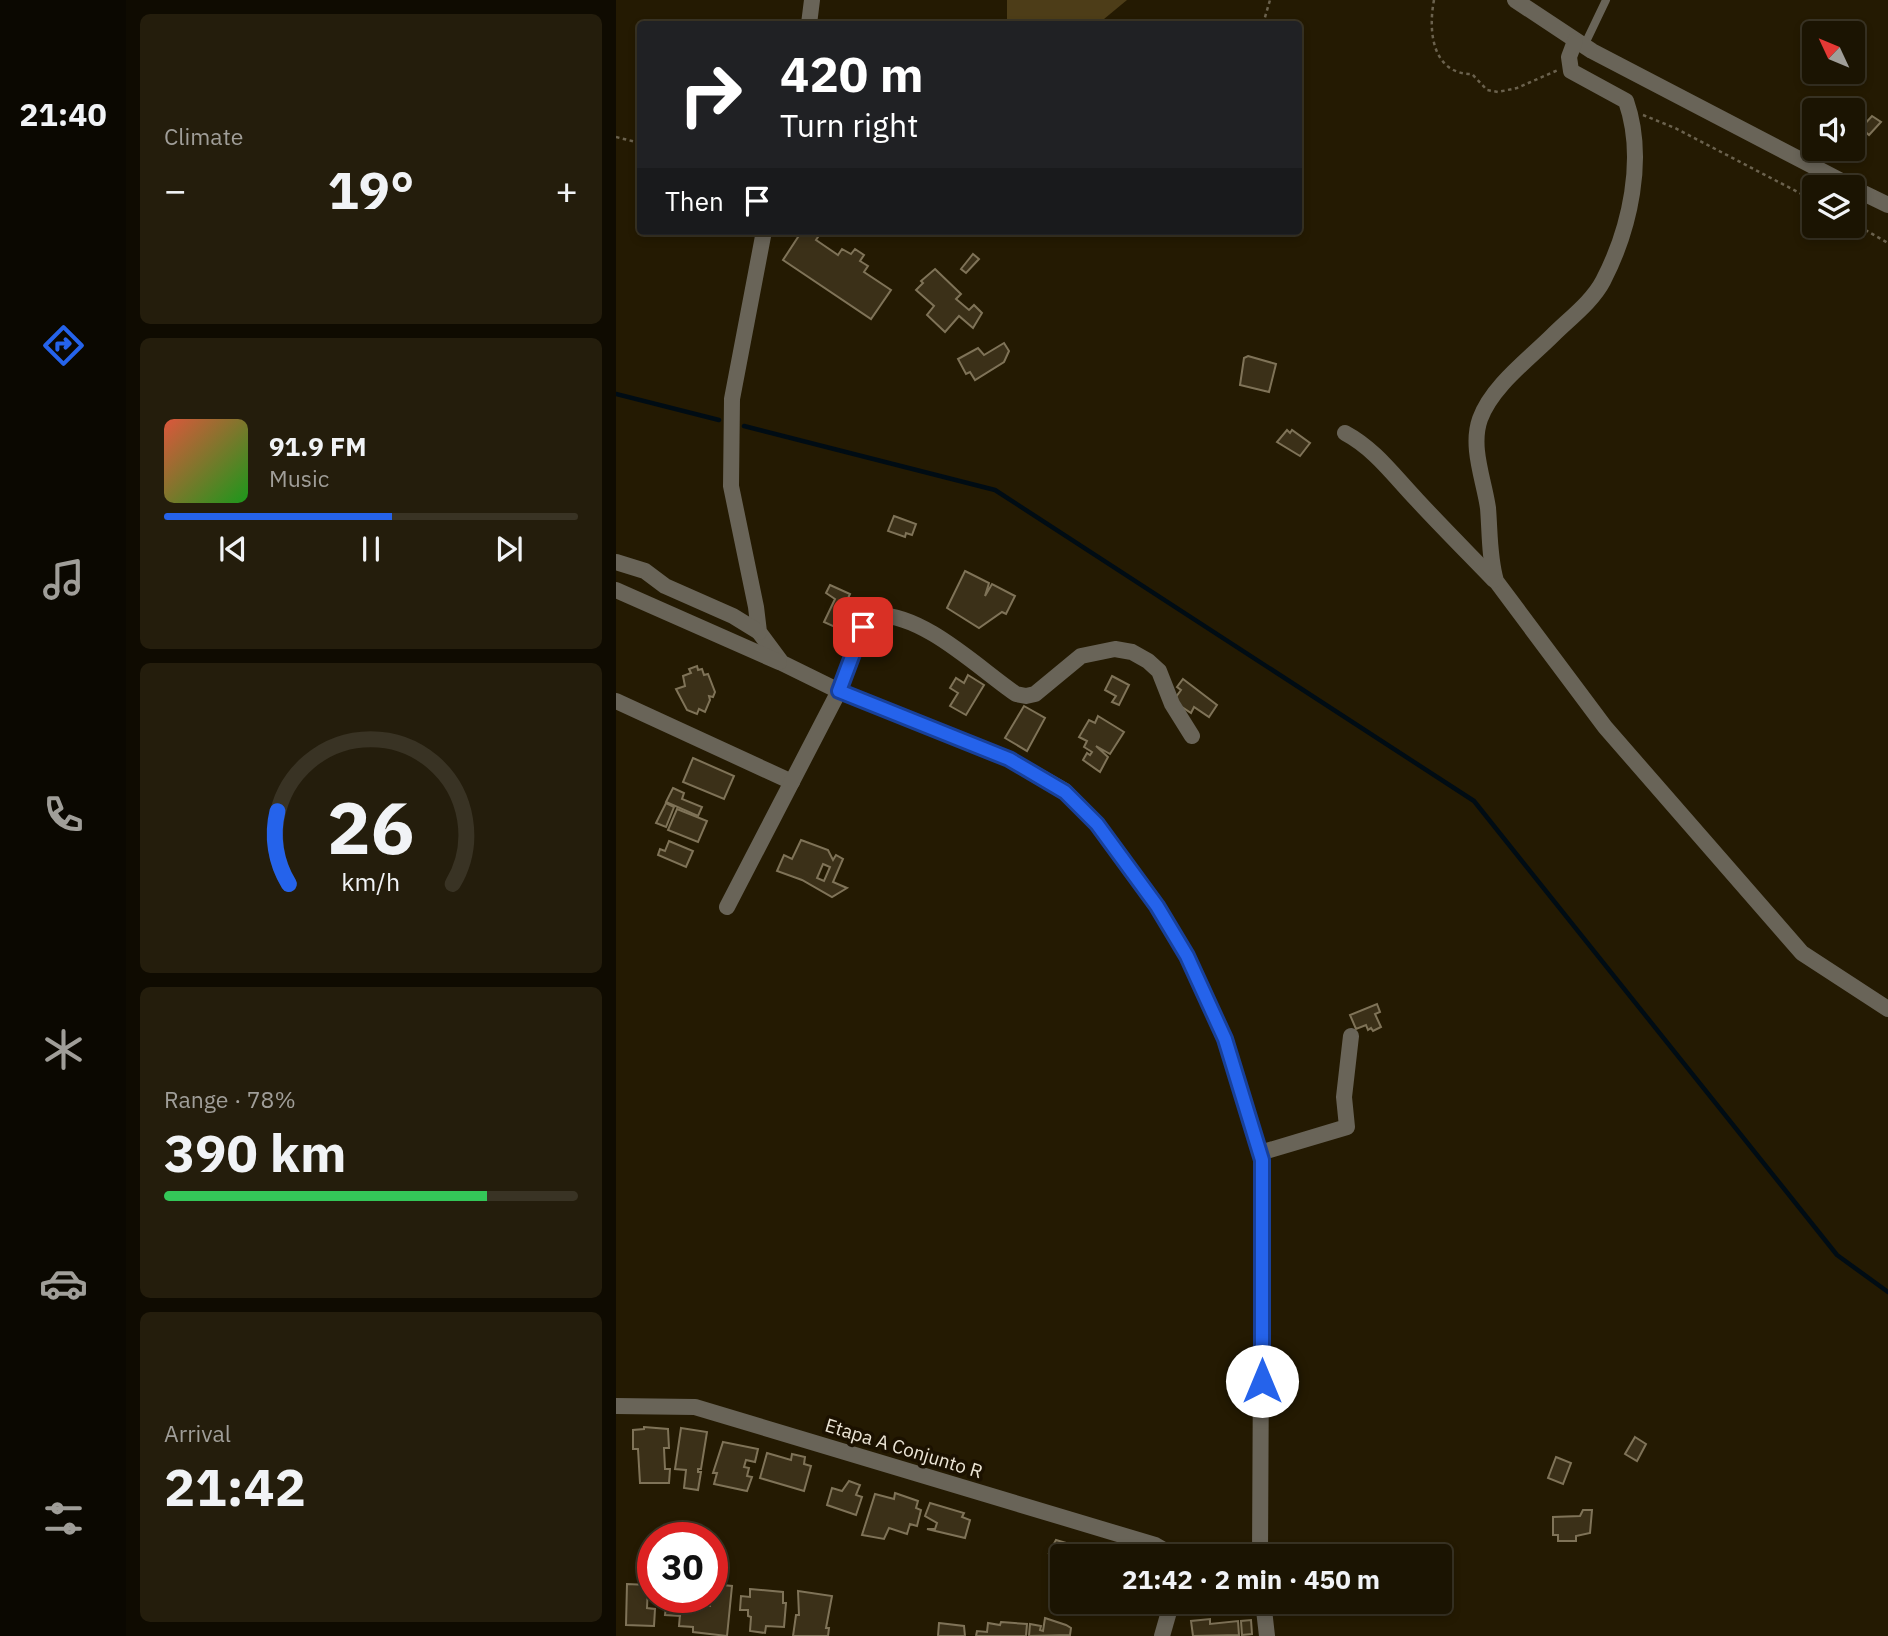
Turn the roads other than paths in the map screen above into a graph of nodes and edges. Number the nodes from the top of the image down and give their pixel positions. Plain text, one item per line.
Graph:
1 (812, 0) edge
2 (1515, 0) edge
3 (1606, 0) edge
4 (809, 21) edge
5 (1579, 43) junction
6 (1830, 175) edge
7 (1865, 193) edge
8 (1888, 205) edge
9 (763, 235) edge
10 (1345, 433) dead end
11 (616, 562) edge
12 (1496, 581) junction
13 (616, 590) edge
14 (759, 632) junction
15 (782, 663) junction
16 (839, 691) junction
17 (616, 701) edge
18 (1192, 736) dead end
19 (792, 782) junction
20 (727, 908) dead end
21 (1888, 1009) edge
22 (1351, 1036) dead end
23 (1260, 1153) junction
24 (616, 1406) edge
25 (1152, 1544) edge
26 (1260, 1544) edge
27 (1168, 1614) edge
28 (1264, 1614) edge
29 (1162, 1636) edge
30 (1267, 1636) edge

1 - 4 street
2 - 5 street
3 - 5 lane
5 - 6 street
5 - 12 street
7 - 8 street
9 - 14 street
10 - 12 street
11 - 14 street
12 - 21 street
13 - 15 street
14 - 15 street
15 - 16 street
16 - 18 street
16 - 19 street
16 - 23 street
17 - 19 street
19 - 20 street
22 - 23 street
23 - 26 street
24 - 25 street, Etapa A Conjunto R
27 - 29 street
28 - 30 street

